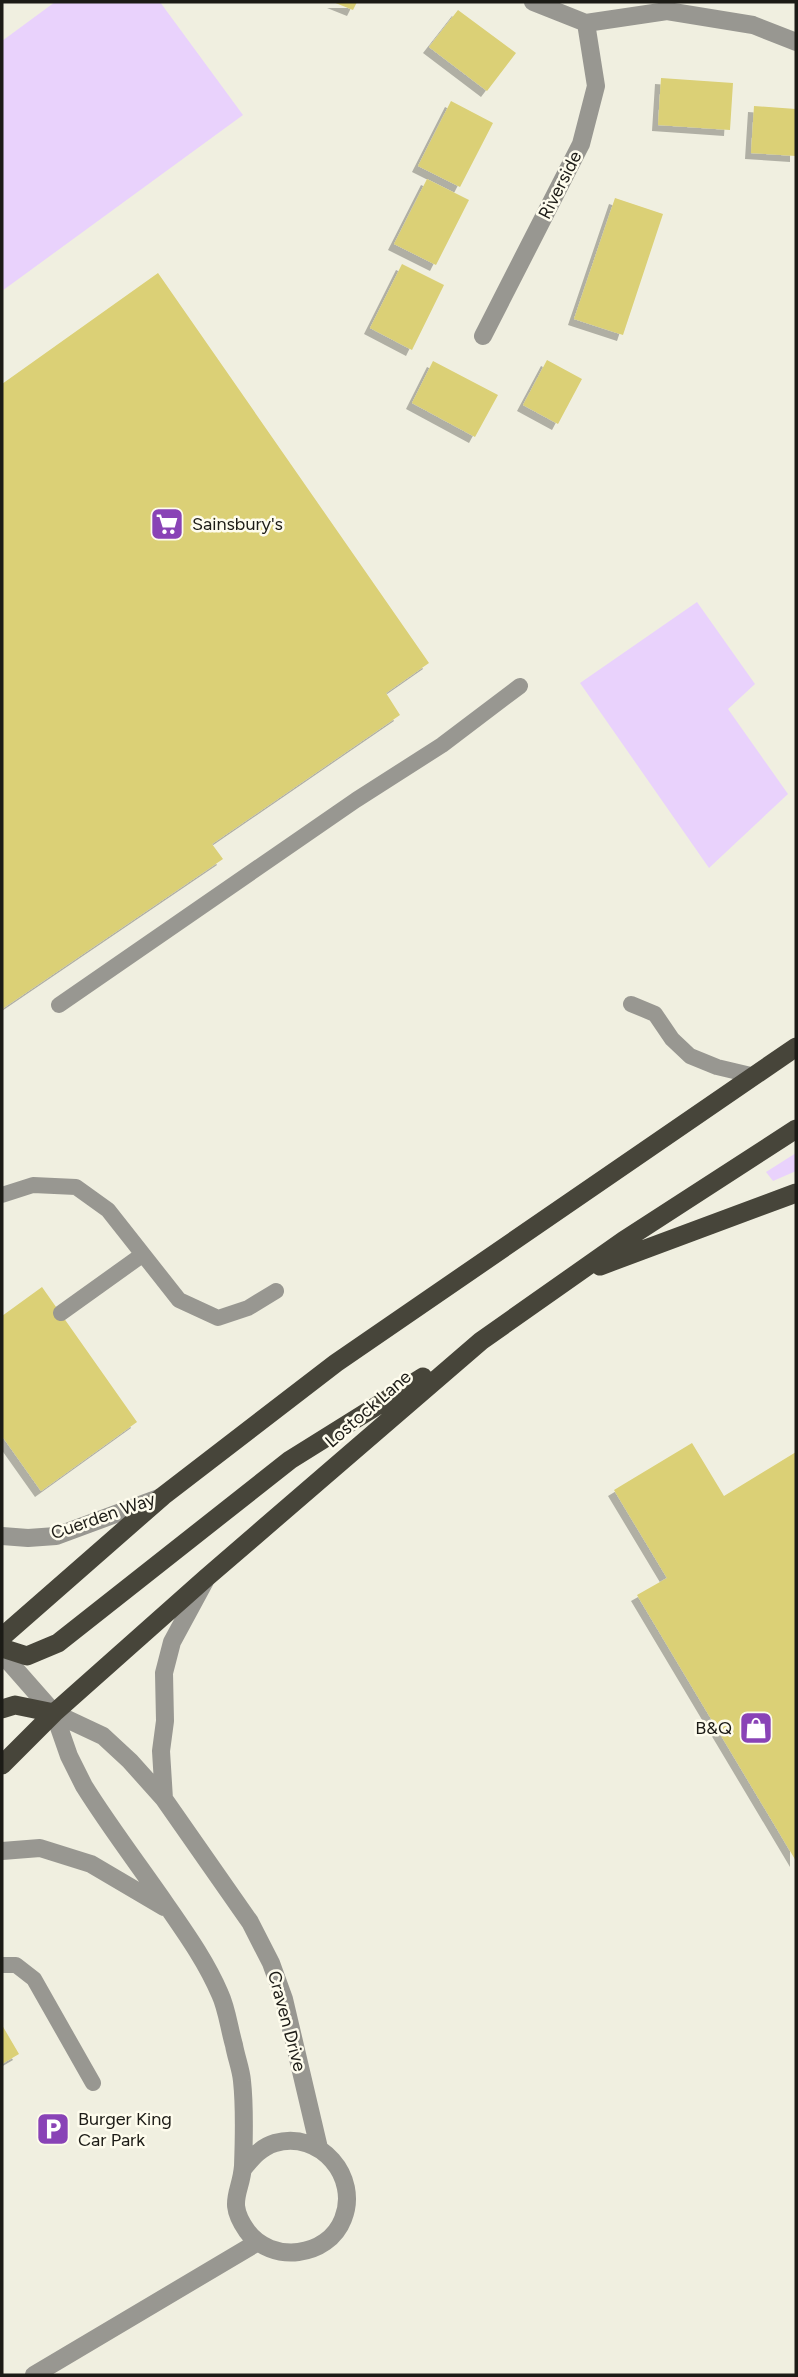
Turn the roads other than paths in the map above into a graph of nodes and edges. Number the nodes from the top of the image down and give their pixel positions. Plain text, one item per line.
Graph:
1 (533, 2) edge
2 (586, 23) junction
3 (796, 42) edge
4 (483, 336) dead end
5 (520, 686) dead end
6 (631, 1004) dead end
7 (59, 1005) dead end
8 (796, 1047) edge
9 (755, 1076) junction
10 (796, 1129) edge
11 (796, 1193) edge
12 (2, 1195) edge
13 (142, 1255) junction
14 (576, 1275) junction
15 (276, 1292) dead end
16 (61, 1313) dead end
17 (481, 1341) junction
18 (163, 1496) junction
19 (2, 1536) edge
20 (206, 1578) junction
21 (2, 1637) edge
22 (2, 1648) edge
23 (2, 1654) edge
24 (2, 1709) edge
25 (54, 1713) junction
26 (2, 1765) edge
27 (163, 1799) junction
28 (2, 1851) edge
29 (170, 1911) junction
30 (2, 1965) edge
31 (93, 2082) dead end
32 (319, 2148) junction
33 (243, 2169) junction
34 (258, 2242) junction
35 (34, 2375) edge

1 - 2 street
2 - 3 street
2 - 4 street, Riverside
5 - 7 lane
6 - 9 lane
8 - 9 highway
9 - 18 highway
10 - 14 highway, Lostock Lane
11 - 14 highway
12 - 13 lane
13 - 15 lane
13 - 16 lane
14 - 17 highway, Lostock Lane
17 - 20 highway, Lostock Lane
17 - 22 highway
18 - 19 street, Cuerden Way
18 - 21 highway
20 - 25 highway, Lostock Lane
20 - 27 street
23 - 25 street
24 - 25 highway
25 - 26 highway, Lostock Lane
25 - 27 street, Craven Drive
25 - 29 street
27 - 32 street, Craven Drive
28 - 29 street
29 - 33 street
30 - 31 lane
32 - 33 street
32 - 34 street
33 - 34 street
34 - 35 street

